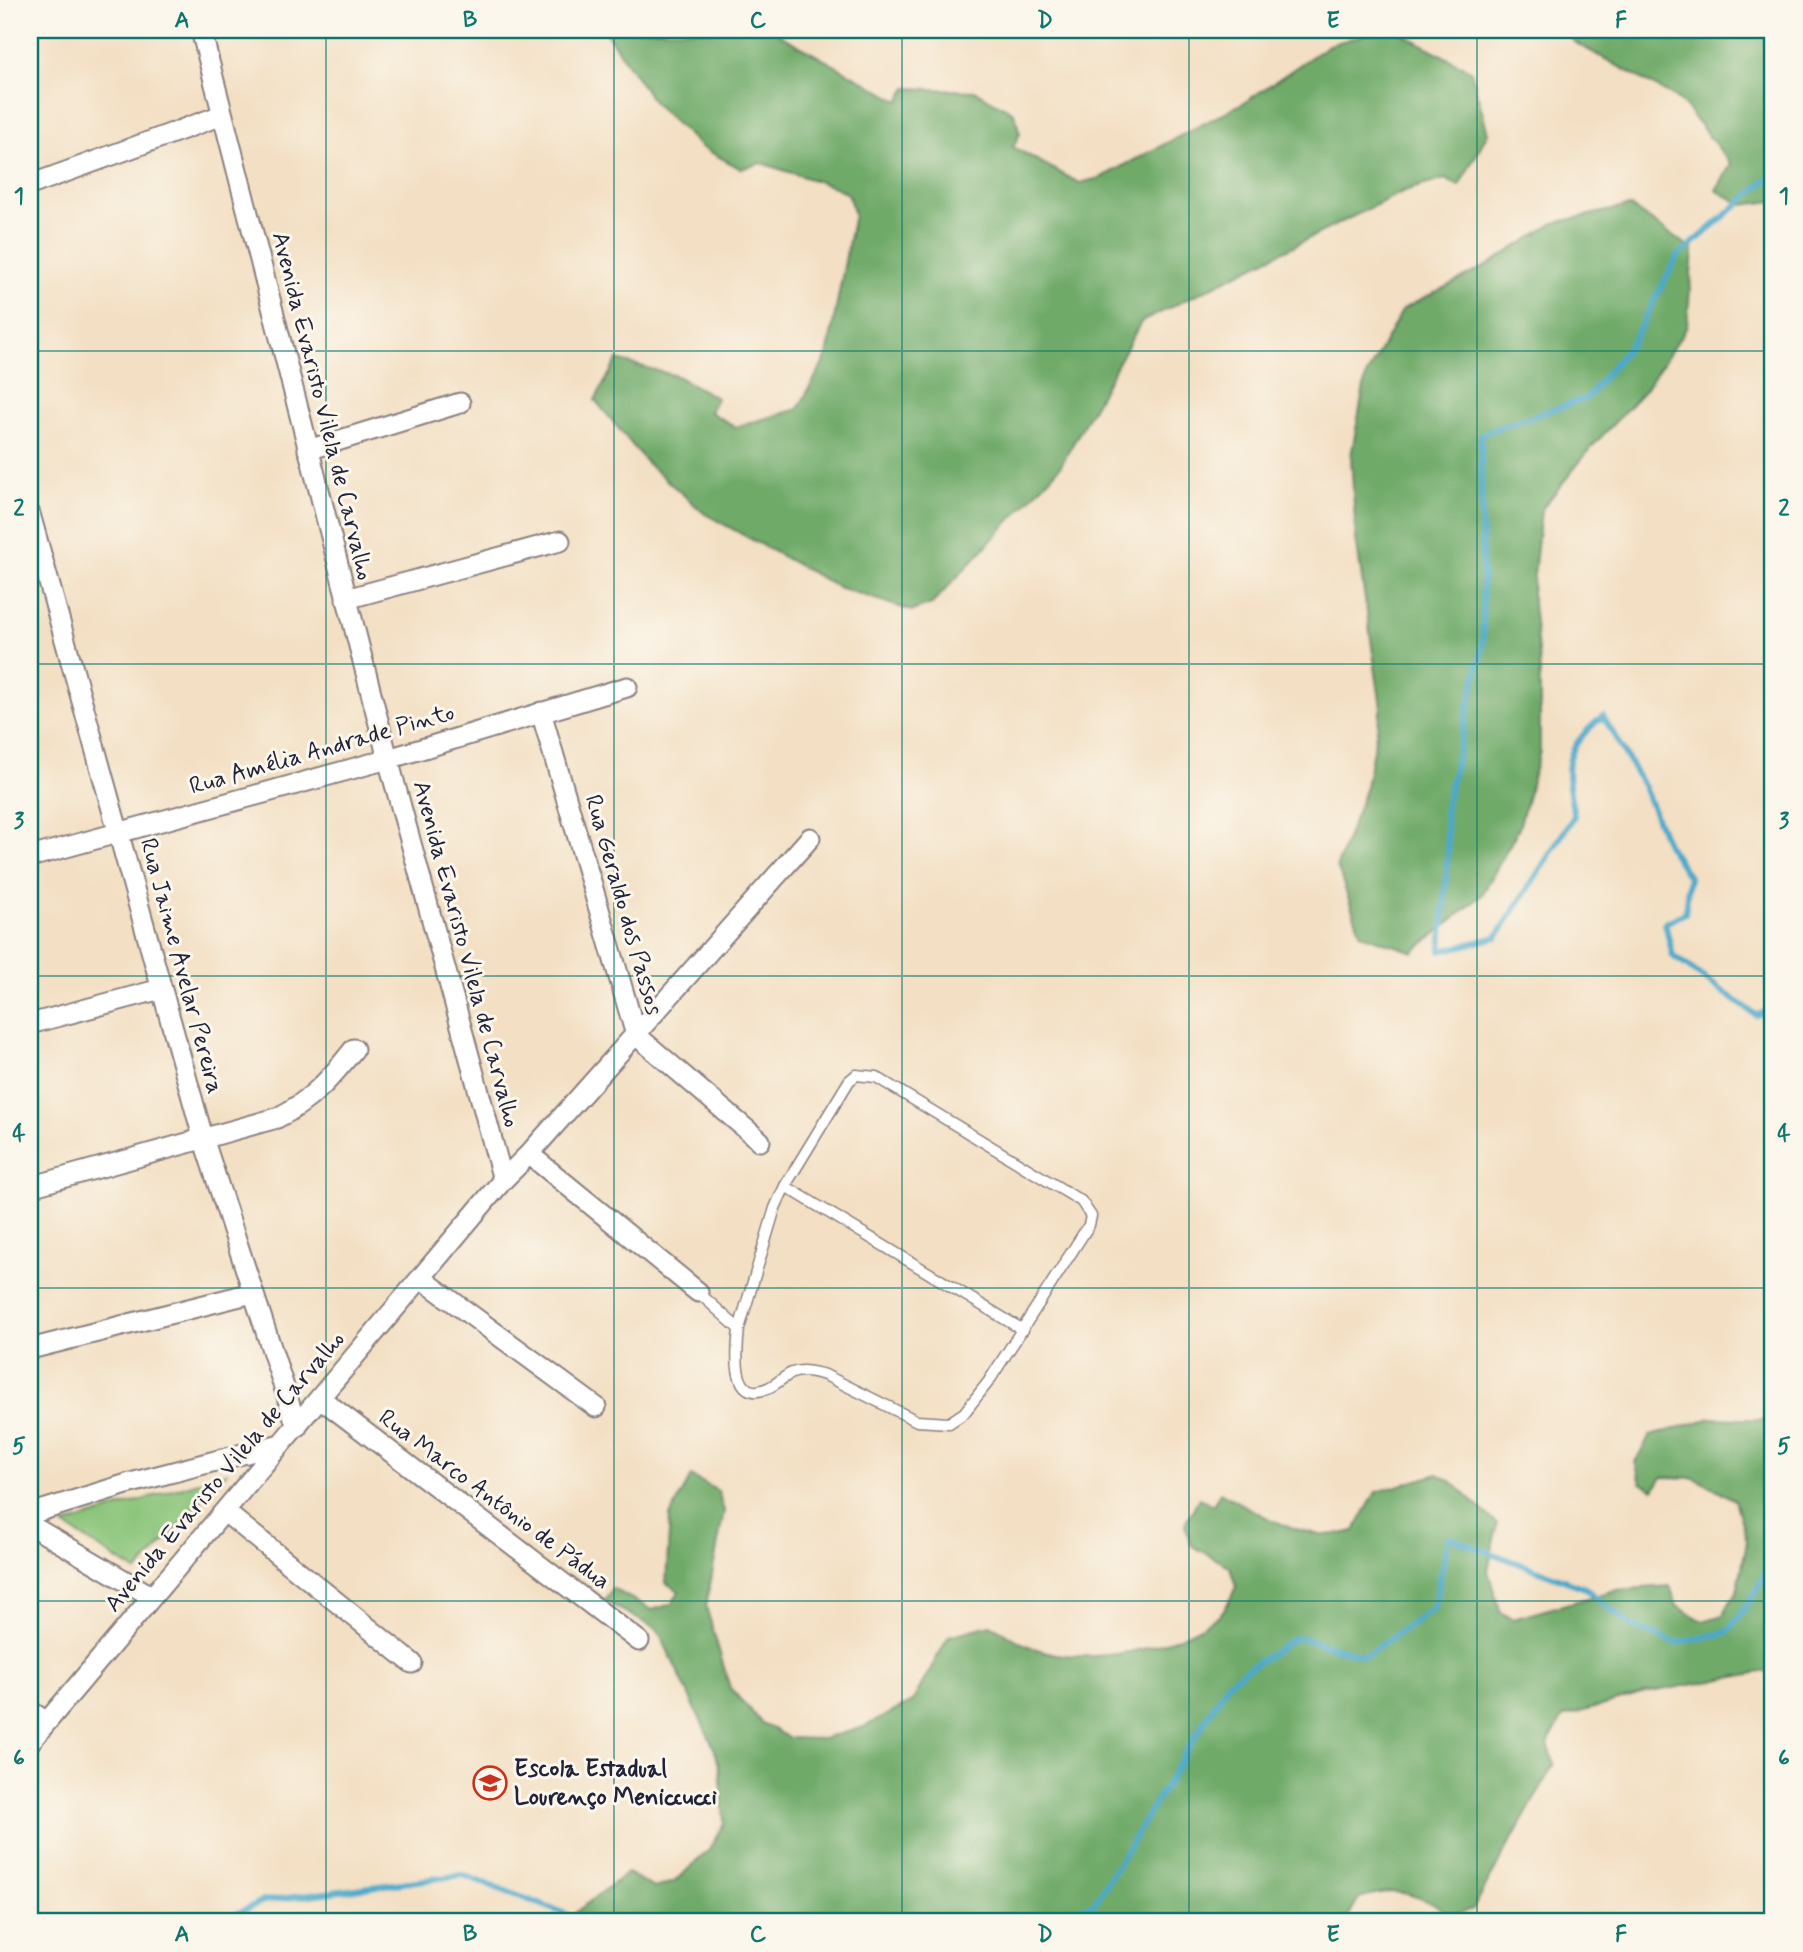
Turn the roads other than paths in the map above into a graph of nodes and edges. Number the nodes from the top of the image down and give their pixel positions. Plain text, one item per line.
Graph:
1 (201, 30) edge
2 (222, 115) junction
3 (30, 185) edge
4 (460, 403) dead end
5 (308, 450) junction
6 (30, 514) edge
7 (560, 541) dead end
8 (346, 599) junction
9 (627, 687) dead end
10 (541, 712) junction
11 (387, 759) junction
12 (119, 832) junction
13 (810, 838) dead end
14 (30, 857) edge
15 (161, 989) junction
16 (30, 1024) edge
17 (636, 1035) junction
18 (354, 1049) dead end
19 (204, 1141) junction
20 (760, 1141) dead end
21 (529, 1154) junction
22 (503, 1180) junction
23 (785, 1186) junction
24 (30, 1187) edge
25 (422, 1279) junction
26 (698, 1292) joint
27 (252, 1293) junction
28 (739, 1329) junction
29 (1023, 1330) junction
30 (30, 1349) edge
31 (320, 1398) junction
32 (596, 1407) dead end
33 (297, 1427) junction
34 (281, 1444) junction
35 (225, 1512) junction
36 (30, 1514) edge
37 (30, 1525) edge
38 (151, 1596) junction
39 (639, 1641) dead end
40 (412, 1662) dead end
41 (30, 1711) edge
42 (47, 1721) junction
43 (30, 1742) edge

1 - 2 street, Avenida Evaristo Vilela de Carvalho
2 - 3 street
2 - 5 street, Avenida Evaristo Vilela de Carvalho
4 - 5 street
5 - 8 street, Avenida Evaristo Vilela de Carvalho
6 - 12 street, Rua Jaime Avelar Pereira
7 - 8 street
8 - 11 street, Avenida Evaristo Vilela de Carvalho
9 - 10 street, Rua Amélia Andrade Pinto
10 - 11 street, Rua Amélia Andrade Pinto
10 - 17 street, Rua Geraldo dos Passos
11 - 12 street, Rua Amélia Andrade Pinto
11 - 22 street, Avenida Evaristo Vilela de Carvalho
12 - 14 street, Rua Amélia Andrade Pinto
12 - 15 street, Rua Jaime Avelar Pereira
13 - 17 street
15 - 16 street
15 - 19 street, Rua Jaime Avelar Pereira
17 - 20 street, Rua Geraldo dos Passos
17 - 21 street
18 - 19 street
19 - 24 street
19 - 27 street, Rua Jaime Avelar Pereira
21 - 22 street
21 - 26 street
22 - 25 street, Avenida Evaristo Vilela de Carvalho
23 - 28 lane
23 - 29 lane
23 - 29 lane
25 - 31 street, Avenida Evaristo Vilela de Carvalho
25 - 32 street
26 - 28 lane
27 - 30 street
27 - 33 street, Rua Jaime Avelar Pereira
28 - 29 lane
31 - 33 street, Avenida Evaristo Vilela de Carvalho
31 - 39 street, Rua Marco Antônio de Pádua
33 - 34 street, Avenida Evaristo Vilela de Carvalho
34 - 35 street, Avenida Evaristo Vilela de Carvalho
34 - 36 street
35 - 38 street, Avenida Evaristo Vilela de Carvalho
35 - 40 street
37 - 38 street
38 - 42 street, Avenida Evaristo Vilela de Carvalho
41 - 42 street
42 - 43 street, Avenida Evaristo Vilela de Carvalho

